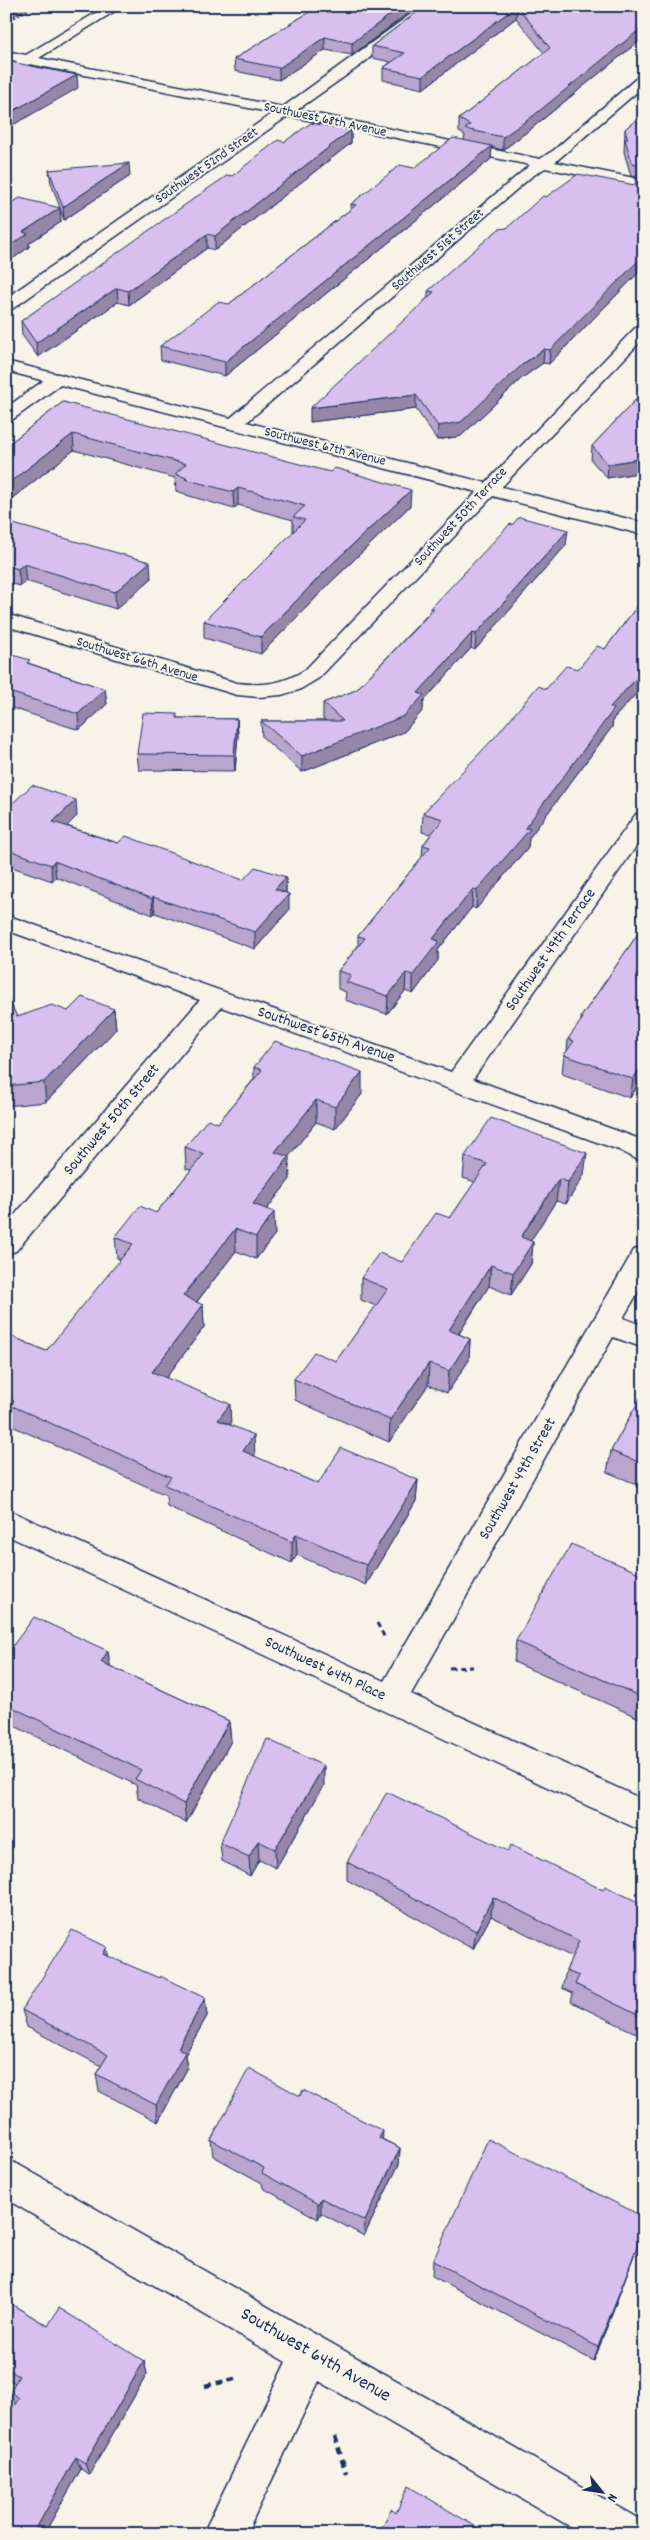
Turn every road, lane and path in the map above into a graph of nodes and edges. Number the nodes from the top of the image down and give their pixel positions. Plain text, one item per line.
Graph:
1 (34, 6) edge
2 (117, 6) edge
3 (431, 6) edge
4 (6, 22) edge
5 (6, 55) edge
6 (28, 60) junction
7 (11, 72) edge
8 (644, 80) edge
9 (285, 112) junction
10 (543, 164) junction
11 (644, 184) edge
12 (6, 306) edge
13 (644, 328) edge
14 (6, 366) edge
15 (57, 378) junction
16 (6, 416) edge
17 (234, 424) junction
18 (488, 489) junction
19 (644, 529) edge
20 (6, 620) edge
21 (269, 691) joint
22 (644, 819) edge
23 (6, 922) edge
24 (217, 996) junction
25 (458, 1081) junction
26 (644, 1154) edge
27 (6, 1244) edge
28 (644, 1258) edge
29 (607, 1323) junction
30 (644, 1337) edge
31 (6, 1521) edge
32 (377, 1623) dead end
33 (388, 1642) dead end
34 (473, 1667) dead end
35 (448, 1668) dead end
36 (391, 1700) junction
37 (644, 1817) edge
38 (6, 2178) edge
39 (312, 2354) junction
40 (239, 2378) dead end
41 (205, 2386) dead end
42 (335, 2436) dead end
43 (346, 2473) dead end
44 (224, 2534) edge
45 (624, 2534) edge

1 - 4 path
2 - 6 street
3 - 9 street, Southwest 52nd Street
5 - 6 street, Southwest 68th Avenue
6 - 7 street
6 - 9 street, Southwest 68th Avenue
8 - 10 street, Southwest 51st Street
9 - 10 street, Southwest 68th Avenue
9 - 12 street, Southwest 52nd Street
10 - 11 street, Southwest 68th Avenue
10 - 17 street, Southwest 51st Street
13 - 18 street, Southwest 50th Terrace
14 - 15 street, Southwest 67th Avenue
15 - 16 street
15 - 17 street, Southwest 67th Avenue
17 - 18 street, Southwest 67th Avenue
18 - 19 street, Southwest 67th Avenue
18 - 21 street, Southwest 50th Terrace
20 - 21 street, Southwest 66th Avenue
22 - 25 street, Southwest 49th Terrace
23 - 24 street, Southwest 65th Avenue
24 - 25 street, Southwest 65th Avenue
24 - 27 street, Southwest 50th Street
25 - 26 street, Southwest 65th Avenue
28 - 29 street, Southwest 49th Street
29 - 30 street
29 - 36 street, Southwest 49th Street
31 - 36 street, Southwest 64th Place
32 - 33 path
34 - 35 path
36 - 37 street, Southwest 64th Place
38 - 39 street, Southwest 64th Avenue
39 - 44 street
39 - 45 street, Southwest 64th Avenue
40 - 41 path
42 - 43 path

